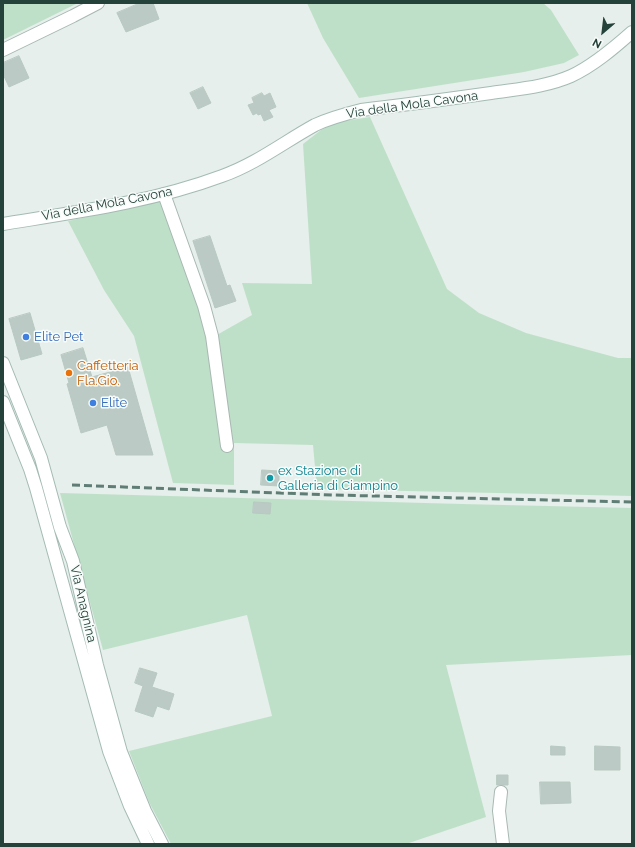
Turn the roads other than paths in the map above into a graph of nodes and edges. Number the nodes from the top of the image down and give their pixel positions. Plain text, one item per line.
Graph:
1 (98, 3) edge
2 (632, 32) edge
3 (3, 50) edge
4 (164, 194) junction
5 (3, 224) edge
6 (3, 363) edge
7 (19, 402) junction
8 (4, 405) edge
9 (227, 446) dead end
10 (501, 792) dead end
11 (148, 844) edge
12 (162, 844) edge
13 (503, 844) edge

1 - 3 main road
2 - 4 main road, Via della Mola Cavona
4 - 5 main road, Via della Mola Cavona
4 - 9 main road
6 - 7 main road, Via Anagnina
7 - 8 main road
7 - 12 main road, Via Anagnina
8 - 11 main road, Via Anagnina
10 - 13 main road

